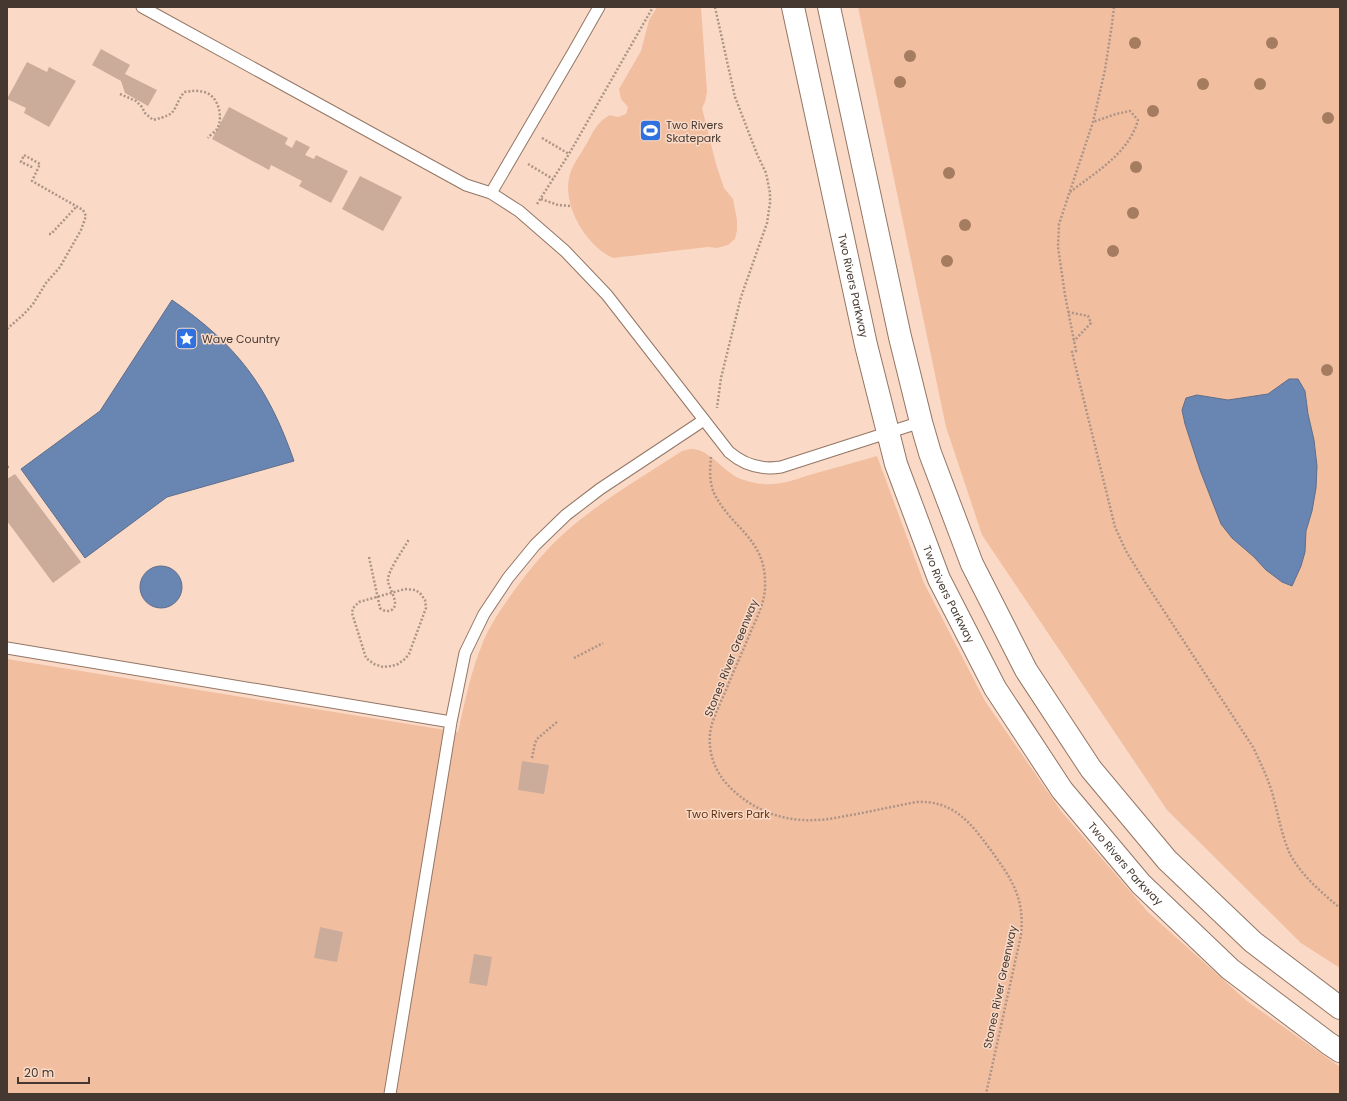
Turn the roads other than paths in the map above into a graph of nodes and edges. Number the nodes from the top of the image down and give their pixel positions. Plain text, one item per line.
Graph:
1 (142, 7) edge
2 (599, 7) edge
3 (793, 7) edge
4 (829, 7) edge
5 (491, 193) junction
6 (704, 420) junction
7 (922, 422) junction
8 (888, 432) junction
9 (7, 648) edge
10 (451, 722) junction
11 (1340, 1008) edge
12 (1340, 1050) edge
13 (390, 1094) edge

1 - 5 lane
2 - 5 lane
3 - 8 street, Two Rivers Parkway
4 - 7 street
5 - 6 lane
6 - 8 lane
6 - 10 lane
7 - 8 lane
7 - 11 street
8 - 12 street, Two Rivers Parkway
9 - 10 lane
10 - 13 lane

